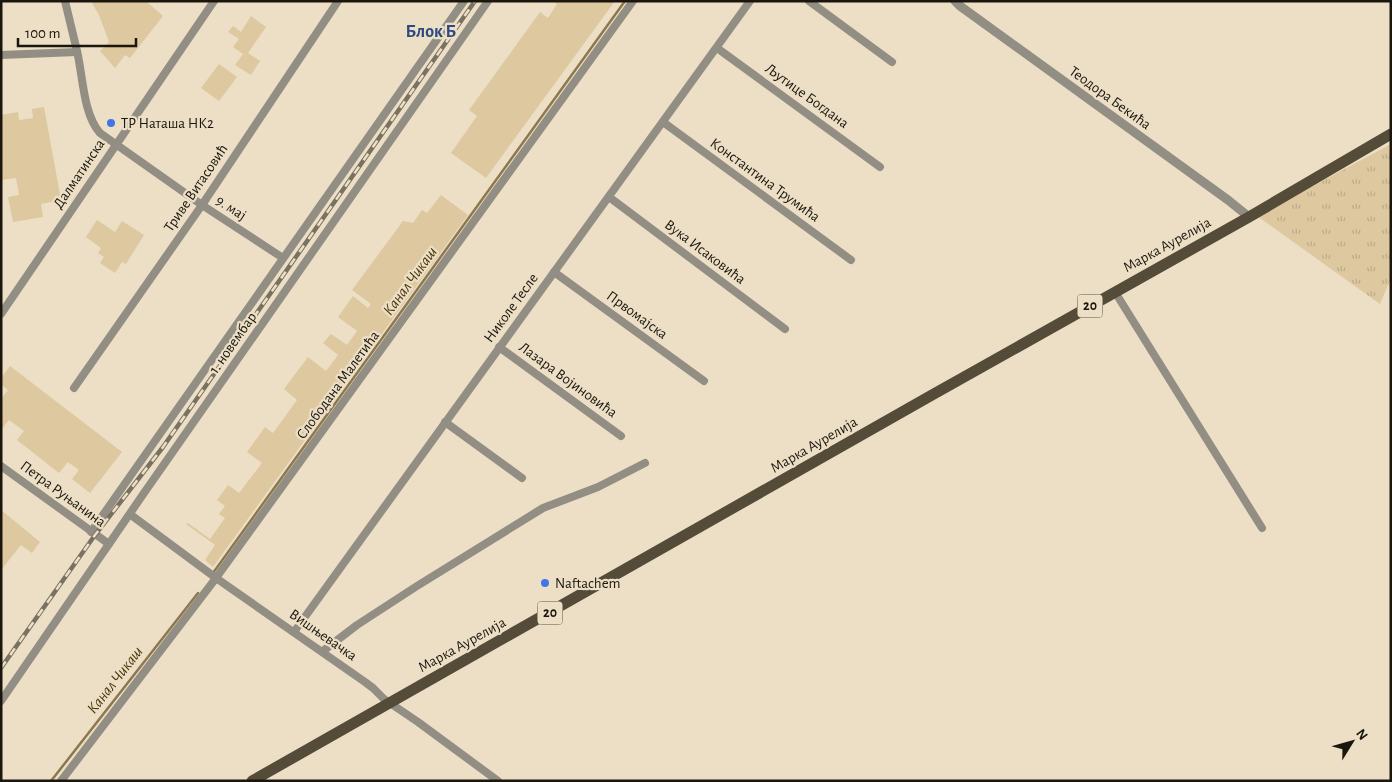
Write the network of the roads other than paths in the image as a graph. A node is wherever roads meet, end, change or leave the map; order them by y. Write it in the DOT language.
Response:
graph roads {
  1 [pos="65,1"];
  2 [pos="214,1"];
  3 [pos="338,1"];
  4 [pos="464,1"];
  5 [pos="488,1"];
  6 [pos="633,1"];
  7 [pos="750,1"];
  8 [pos="809,1"];
  9 [pos="955,1"];
  10 [pos="717,48"];
  11 [pos="77,52"];
  12 [pos="1,55"];
  13 [pos="892,62"];
  14 [pos="663,122"];
  15 [pos="1391,134"];
  16 [pos="116,144"];
  17 [pos="880,167"];
  18 [pos="609,197"];
  19 [pos="202,205"];
  20 [pos="1249,217"];
  21 [pos="283,258"];
  22 [pos="851,260"];
  23 [pos="554,272"];
  24 [pos="1115,292"];
  25 [pos="1,314"];
  26 [pos="785,329"];
  27 [pos="499,347"];
  28 [pos="704,381"];
  29 [pos="74,388"];
  30 [pos="445,422"];
  31 [pos="620,436"];
  32 [pos="645,464"];
  33 [pos="1,466"];
  34 [pos="522,478"];
  35 [pos="131,515"];
  36 [pos="1262,528"];
  37 [pos="91,532"];
  38 [pos="109,544"];
  39 [pos="216,578"];
  40 [pos="294,632"];
  41 [pos="323,652"];
  42 [pos="1,701"];
  43 [pos="390,703"];
  44 [pos="61,781"];
  45 [pos="252,781"];
  46 [pos="498,781"];
  1 -- 11 [label="street, 9. мај"];
  2 -- 16 [label="street, Далматинска"];
  3 -- 19 [label="street, Триве Витасовић"];
  4 -- 21 [label="street, 1. новембар"];
  5 -- 35 [label="street, 1. новембар"];
  6 -- 39 [label="street, Слободана Малетића"];
  7 -- 10 [label="street, Николе Тесле"];
  8 -- 13 [label="street"];
  9 -- 20 [label="street, Теодора Бекића"];
  10 -- 14 [label="street, Николе Тесле"];
  10 -- 17 [label="street, Љутице Богдана"];
  11 -- 12 [label="street"];
  11 -- 16 [label="street, 9. мај"];
  14 -- 18 [label="street, Николе Тесле"];
  14 -- 22 [label="street, Константина Трумића"];
  15 -- 20 [label="main road, Марка Аурелија / 20"];
  16 -- 19 [label="street, 9. мај"];
  16 -- 25 [label="street, Далматинска"];
  18 -- 23 [label="street, Николе Тесле"];
  18 -- 26 [label="street, Вука Исаковића"];
  19 -- 21 [label="street, 9. мај"];
  19 -- 29 [label="street, Триве Витасовић"];
  20 -- 24 [label="main road, Марка Аурелија / 20"];
  21 -- 37 [label="street, 1. новембар"];
  23 -- 27 [label="street, Николе Тесле"];
  23 -- 28 [label="street, Првомајска"];
  24 -- 36 [label="street"];
  24 -- 43 [label="main road, Марка Аурелија / 20"];
  27 -- 30 [label="street, Николе Тесле"];
  27 -- 31 [label="street, Лазара Војиновића"];
  30 -- 34 [label="street"];
  30 -- 40 [label="street, Николе Тесле"];
  32 -- 41 [label="street"];
  33 -- 37 [label="street, Петра Руњанина"];
  35 -- 38 [label="street, 1. новембар"];
  35 -- 39 [label="street, Вишњевачка"];
  37 -- 38 [label="street, Петра Руњанина"];
  38 -- 42 [label="street, 1. новембар"];
  39 -- 40 [label="street, Вишњевачка"];
  39 -- 44 [label="street, Слободана Малетића"];
  40 -- 41 [label="street, Вишњевачка"];
  41 -- 43 [label="street, Вишњевачка"];
  43 -- 45 [label="main road, Марка Аурелија / 20"];
  43 -- 46 [label="street, Вишњевачка"];
}
